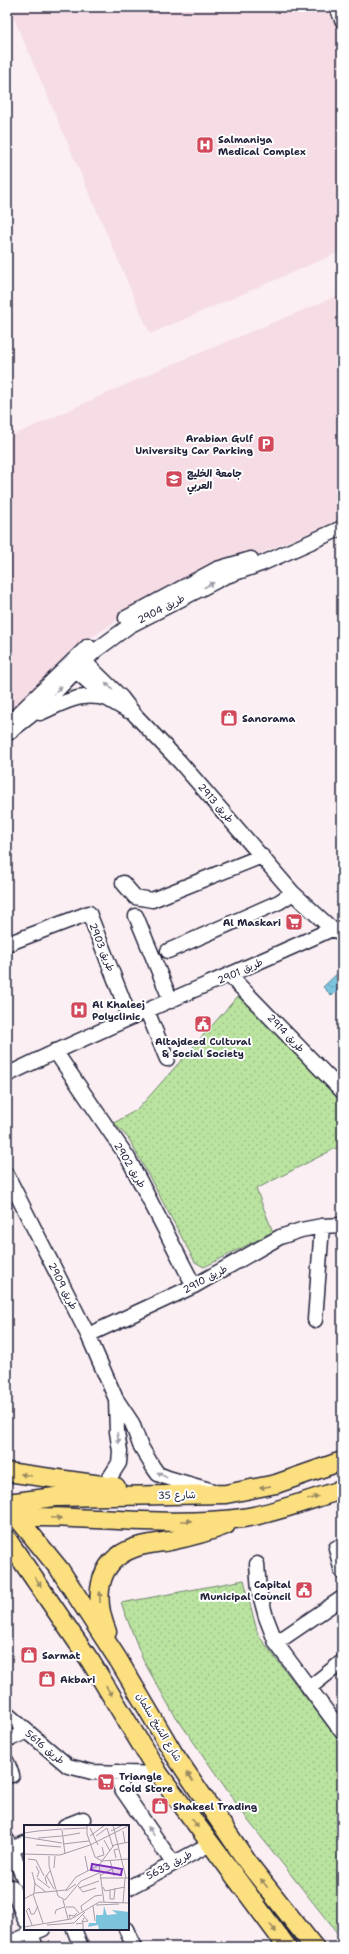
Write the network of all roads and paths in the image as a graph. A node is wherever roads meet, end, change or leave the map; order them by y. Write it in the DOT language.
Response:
graph roads {
  1 [pos="337,7"];
  2 [pos="342,20"];
  3 [pos="342,521"];
  4 [pos="342,528"];
  5 [pos="233,568"];
  6 [pos="76,662"];
  7 [pos="108,700"];
  8 [pos="135,715"];
  9 [pos="31,716"];
  10 [pos="7,725"];
  11 [pos="7,734"];
  12 [pos="262,856"];
  13 [pos="123,883"];
  14 [pos="293,893"];
  15 [pos="136,916"];
  16 [pos="337,931"];
  17 [pos="7,944"];
  18 [pos="168,951"];
  19 [pos="230,976"];
  20 [pos="171,1001"];
  21 [pos="147,1011"];
  22 [pos="130,1018"];
  23 [pos="55,1051"];
  24 [pos="167,1059"];
  25 [pos="7,1075"];
  26 [pos="342,1091"];
  27 [pos="7,1175"];
  28 [pos="342,1225"];
  29 [pos="322,1226"];
  30 [pos="194,1286"];
  31 [pos="314,1320"];
  32 [pos="88,1335"];
  33 [pos="116,1399"];
  34 [pos="342,1461"];
  35 [pos="7,1472"];
  36 [pos="105,1485"];
  37 [pos="342,1490"];
  38 [pos="226,1494"];
  39 [pos="176,1496"];
  40 [pos="9,1511"];
  41 [pos="244,1518"];
  42 [pos="7,1539"];
  43 [pos="7,1547"];
  44 [pos="339,1547"];
  45 [pos="22,1560"];
  46 [pos="257,1564"];
  47 [pos="342,1572"];
  48 [pos="342,1598"];
  49 [pos="276,1643"];
  50 [pos="119,1661"];
  51 [pos="342,1662"];
  52 [pos="309,1688"];
  53 [pos="7,1714"];
  54 [pos="26,1732"];
  55 [pos="342,1732"];
  56 [pos="7,1740"];
  57 [pos="117,1772"];
  58 [pos="159,1774"];
  59 [pos="83,1819"];
  60 [pos="68,1825"];
  61 [pos="24,1843"];
  62 [pos="210,1844"];
  63 [pos="8,1847"];
  64 [pos="173,1863"];
  65 [pos="24,1880"];
  66 [pos="24,1882"];
  67 [pos="129,1887"];
  68 [pos="9,1888"];
  69 [pos="24,1918"];
  70 [pos="74,1930"];
  71 [pos="126,1930"];
  72 [pos="35,1935"];
  73 [pos="7,1944"];
  74 [pos="81,1947"];
  75 [pos="134,1947"];
  76 [pos="287,1947"];
  77 [pos="315,1947"];
  1 -- 2 [label="street"];
  3 -- 5 [label="street, طريق 2904"];
  4 -- 5 [label="street, طريق 2904"];
  5 -- 6 [label="street, طريق 2904"];
  6 -- 7 [label="street, طريق 2913"];
  8 -- 6 [label="street, طريق 2913, one-way"];
  9 -- 6 [label="street, طريق 2904, one-way"];
  6 -- 10 [label="street, طريق 2904"];
  7 -- 8 [label="street, طريق 2913"];
  7 -- 9 [label="street"];
  8 -- 12 [label="street, طريق 2913"];
  9 -- 11 [label="street, طريق 2904"];
  12 -- 13 [label="street"];
  12 -- 14 [label="street, طريق 2913"];
  14 -- 16 [label="street, طريق 2913"];
  14 -- 18 [label="street"];
  15 -- 20 [label="street"];
  16 -- 19 [label="street, طريق 2901"];
  17 -- 22 [label="street, طريق 2903"];
  19 -- 20 [label="street, طريق 2901"];
  19 -- 26 [label="street, طريق 2914"];
  20 -- 21 [label="street, طريق 2901"];
  21 -- 22 [label="street, طريق 2901"];
  21 -- 24 [label="street"];
  22 -- 23 [label="street, طريق 2901"];
  23 -- 25 [label="street, طريق 2901"];
  23 -- 30 [label="street, طريق 2902"];
  27 -- 32 [label="street, طريق 2909"];
  28 -- 29 [label="street, طريق 2910"];
  29 -- 30 [label="street, طريق 2910"];
  29 -- 31 [label="street"];
  30 -- 32 [label="street, طريق 2910"];
  32 -- 33 [label="street, طريق 2909"];
  33 -- 36 [label="street, طريق 2909, one-way"];
  38 -- 33 [label="street, طريق 2909, one-way"];
  34 -- 38 [label="main road, شارع 35, one-way"];
  36 -- 35 [label="main road, one-way"];
  36 -- 39 [label="main road"];
  41 -- 37 [label="main road, one-way"];
  38 -- 39 [label="main road, شارع 35"];
  39 -- 40 [label="main road, شارع 35"];
  40 -- 41 [label="main road, one-way"];
  40 -- 50 [label="main road, شارع الشيخ سلمان"];
  50 -- 41 [label="main road, one-way"];
  42 -- 45 [label="main road"];
  43 -- 45 [label="main road"];
  44 -- 47 [label="street"];
  45 -- 58 [label="main road, one-way"];
  46 -- 49 [label="street"];
  48 -- 49 [label="street"];
  49 -- 52 [label="street"];
  77 -- 50 [label="main road, شارع الشيخ سلمان, one-way"];
  51 -- 52 [label="street"];
  52 -- 55 [label="street"];
  53 -- 54 [label="street, طريق 5616"];
  54 -- 56 [label="street"];
  54 -- 57 [label="street, طريق 5616"];
  57 -- 58 [label="street, طريق 5616"];
  64 -- 57 [label="street, one-way"];
  58 -- 62 [label="main road, one-way"];
  59 -- 60 [label="street"];
  61 -- 63 [label="street"];
  62 -- 64 [label="street, طريق 5633"];
  62 -- 76 [label="main road, one-way"];
  63 -- 65 [label="street"];
  64 -- 67 [label="street, طريق 5633"];
  66 -- 68 [label="street"];
  68 -- 69 [label="street"];
  70 -- 74 [label="street"];
  71 -- 75 [label="street"];
  72 -- 73 [label="street"];
}
